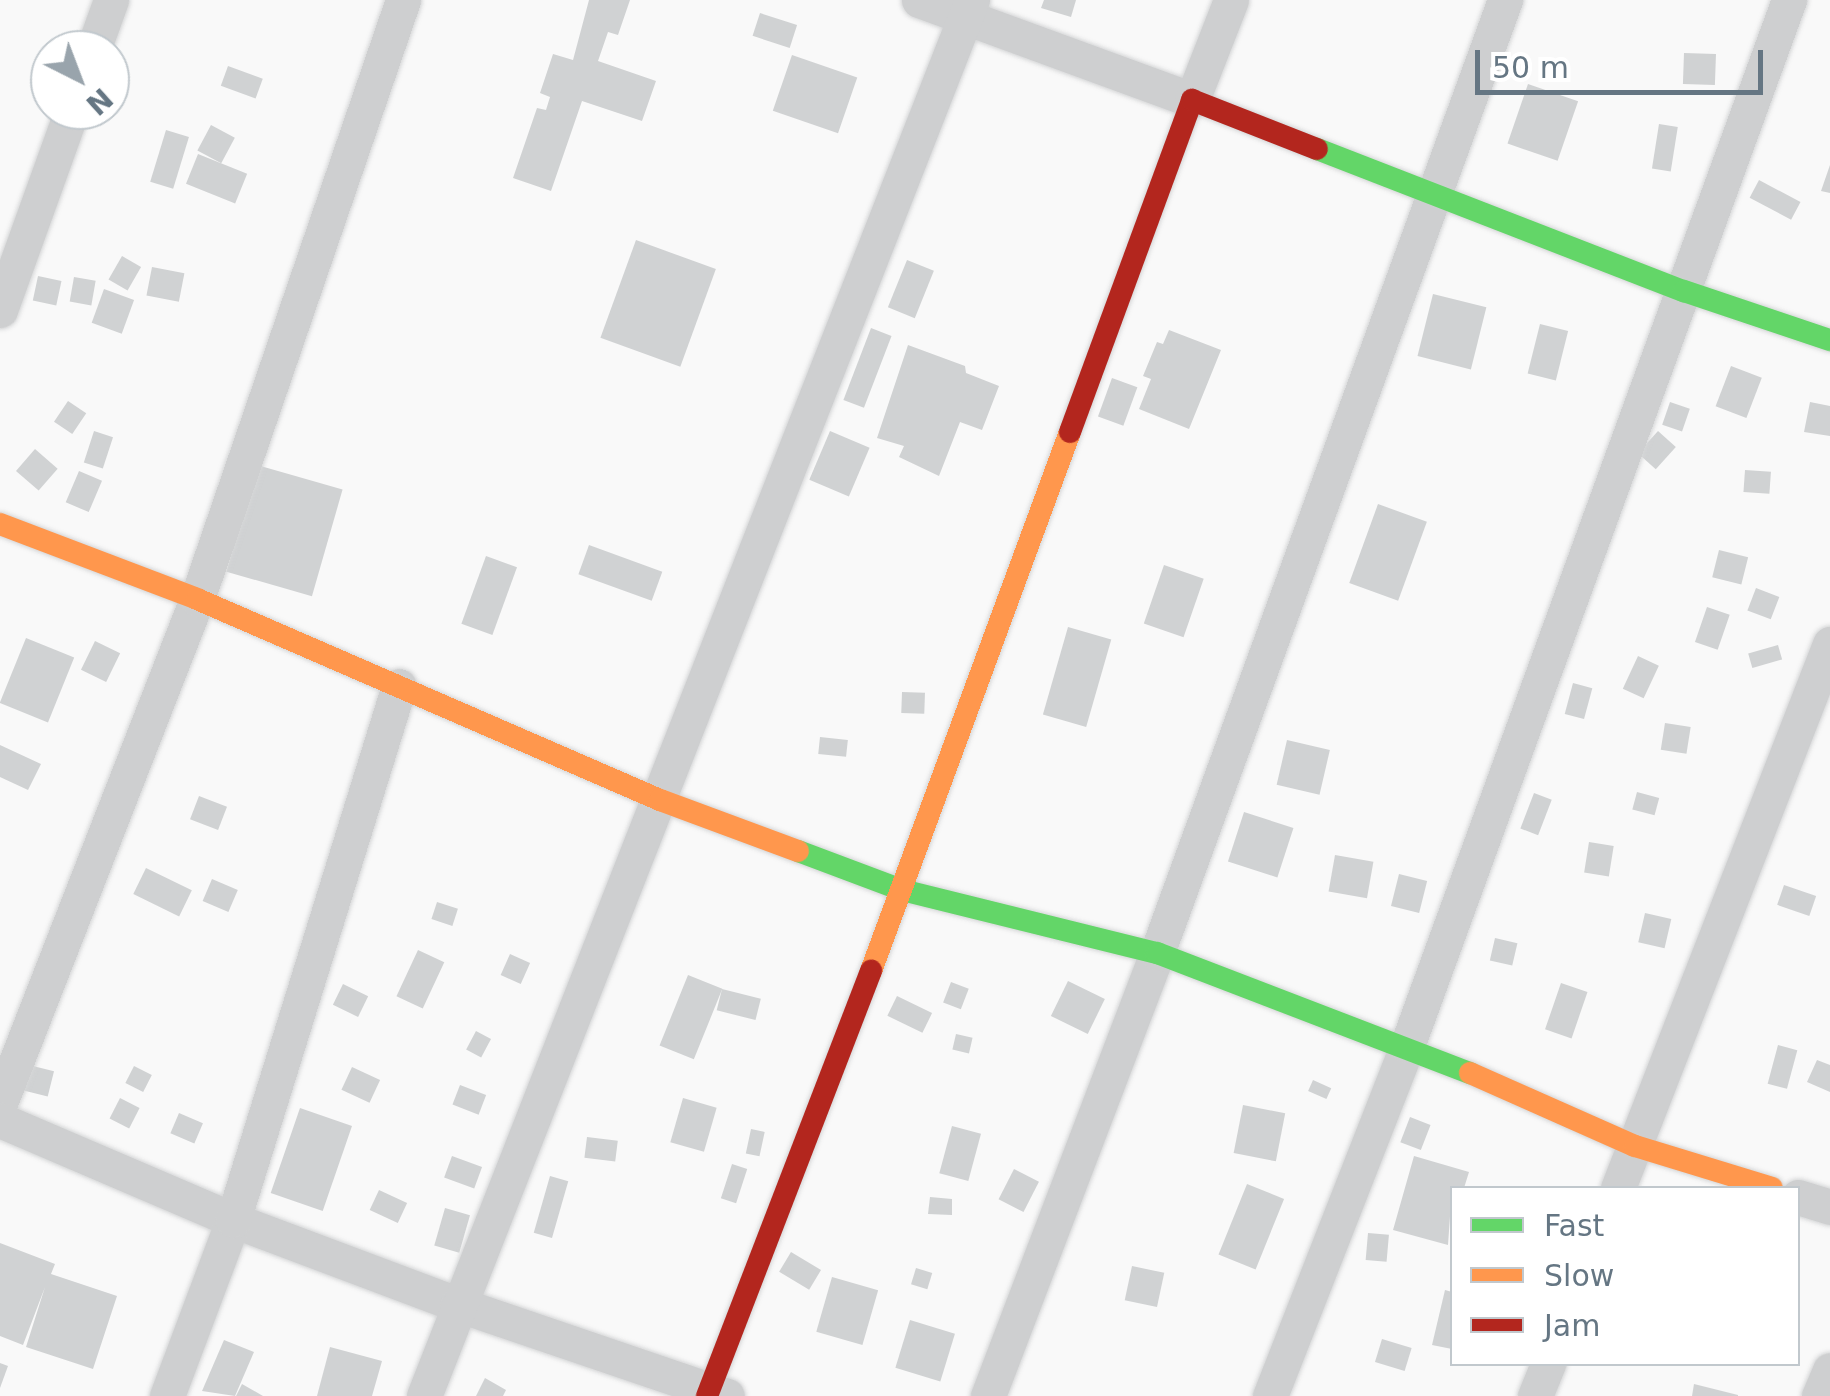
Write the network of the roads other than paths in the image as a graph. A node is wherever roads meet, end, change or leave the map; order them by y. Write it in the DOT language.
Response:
graph roads {
  1 [pos="112,0"];
  2 [pos="403,0"];
  3 [pos="919,0"];
  4 [pos="1230,0"];
  5 [pos="1504,0"];
  6 [pos="1789,0"];
  7 [pos="969,9"];
  8 [pos="101,30"];
  9 [pos="1192,100"];
  10 [pos="65,130"];
  11 [pos="1433,190"];
  12 [pos="1684,291"];
  13 [pos="0,310"];
  14 [pos="1830,340"];
  15 [pos="0,524"];
  16 [pos="196,599"];
  17 [pos="1830,644"];
  18 [pos="398,686"];
  19 [pos="660,800"];
  20 [pos="902,890"];
  21 [pos="1157,953"];
  22 [pos="1407,1046"];
  23 [pos="0,1103"];
  24 [pos="0,1120"];
  25 [pos="1635,1146"];
  26 [pos="1619,1186"];
  27 [pos="1765,1186"];
  28 [pos="1800,1197"];
  29 [pos="1830,1207"];
  30 [pos="232,1220"];
  31 [pos="457,1304"];
  32 [pos="1547,1366"];
  33 [pos="1830,1370"];
  34 [pos="714,1394"];
  35 [pos="166,1396"];
  36 [pos="424,1396"];
  37 [pos="988,1396"];
  38 [pos="1270,1396"];
  39 [pos="1535,1396"];
  40 [pos="1819,1396"];
  1 -- 8 [label="street"];
  2 -- 16 [label="street"];
  3 -- 7 [label="street"];
  4 -- 9 [label="street"];
  5 -- 11 [label="street"];
  6 -- 12 [label="street"];
  7 -- 9 [label="street"];
  7 -- 19 [label="street"];
  9 -- 11 [label="street"];
  9 -- 20 [label="street"];
  10 -- 13 [label="street"];
  11 -- 12 [label="street"];
  11 -- 21 [label="street"];
  12 -- 14 [label="street"];
  12 -- 22 [label="street"];
  15 -- 16 [label="street"];
  16 -- 18 [label="street"];
  16 -- 23 [label="street"];
  17 -- 25 [label="street"];
  18 -- 19 [label="street"];
  18 -- 30 [label="street"];
  19 -- 20 [label="street"];
  19 -- 31 [label="street"];
  20 -- 21 [label="street"];
  20 -- 34 [label="street"];
  21 -- 22 [label="street"];
  21 -- 37 [label="street"];
  22 -- 25 [label="street"];
  22 -- 38 [label="street"];
  24 -- 30 [label="street"];
  25 -- 26 [label="street"];
  25 -- 27 [label="street"];
  28 -- 29 [label="street"];
  30 -- 31 [label="street"];
  30 -- 35 [label="street"];
  31 -- 34 [label="street"];
  31 -- 36 [label="street"];
  32 -- 39 [label="street"];
  33 -- 40 [label="street"];
}
